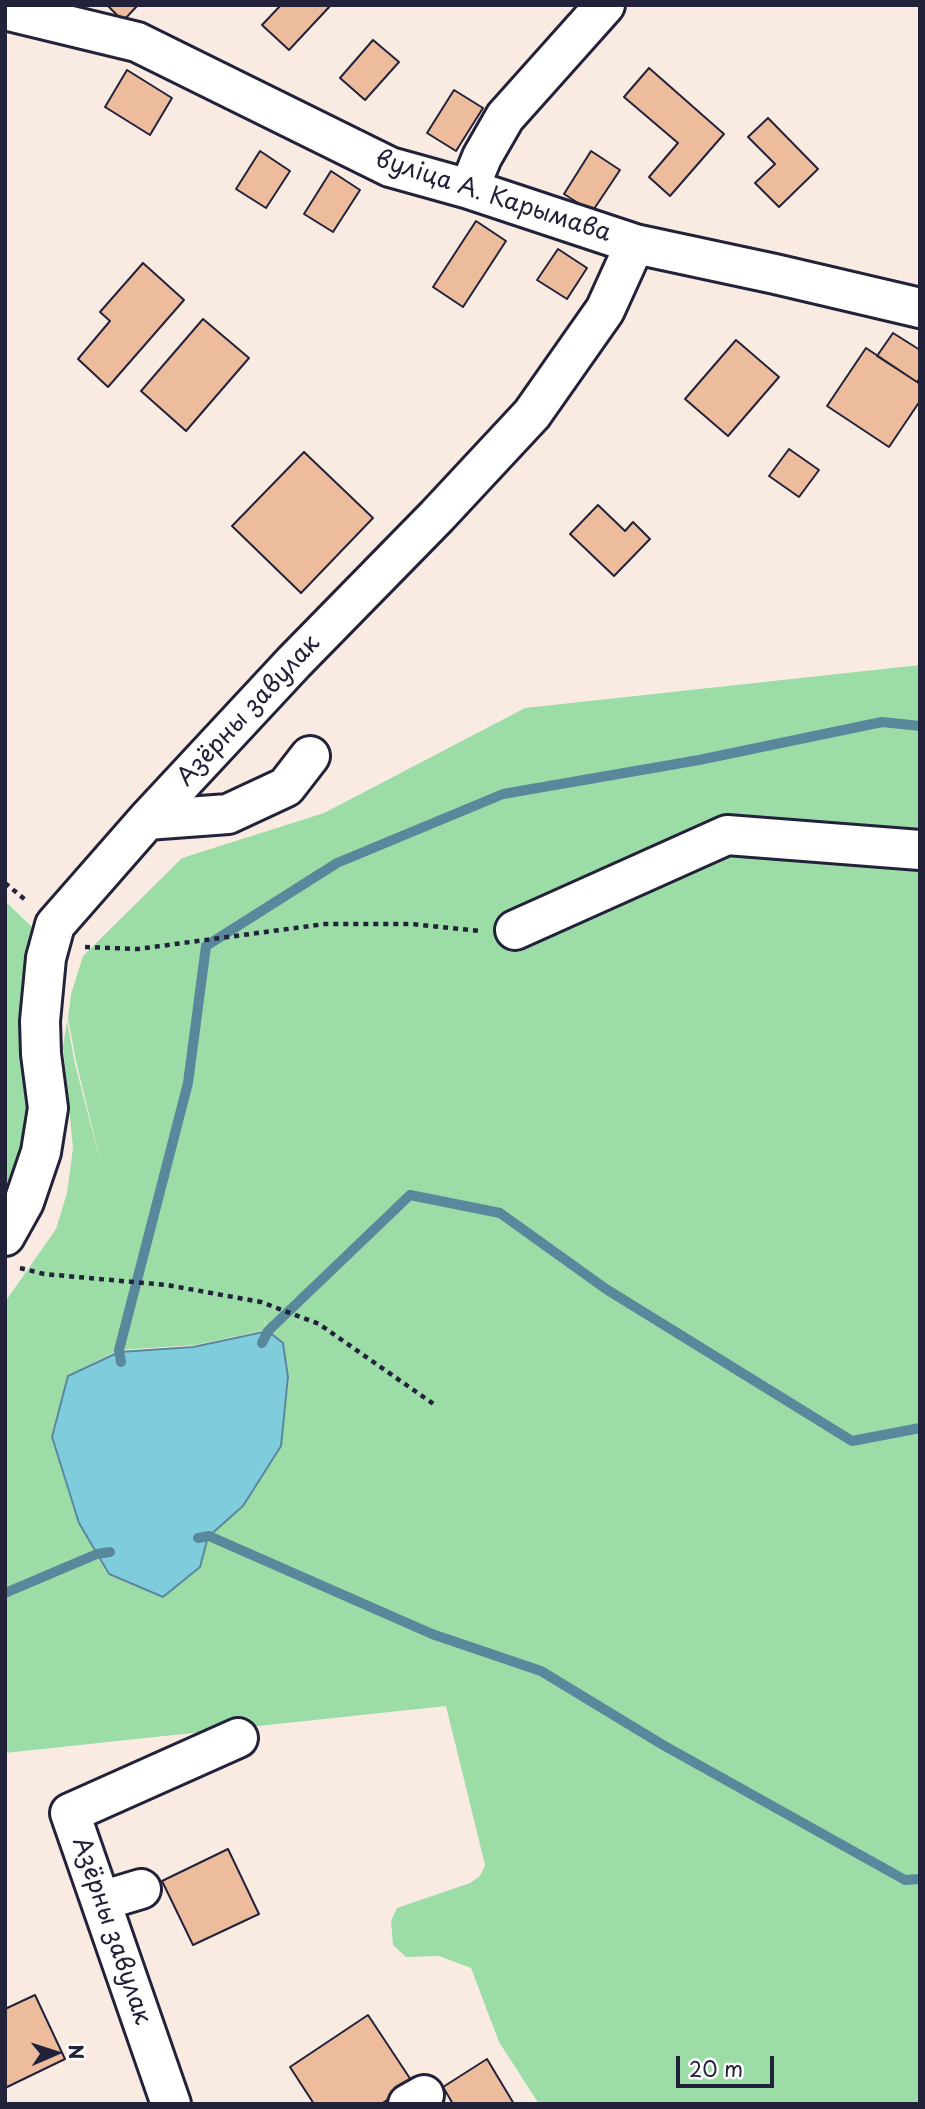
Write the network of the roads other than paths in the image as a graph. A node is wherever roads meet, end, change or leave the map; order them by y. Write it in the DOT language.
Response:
graph roads {
  1 [pos="605,5"];
  2 [pos="5,10"];
  3 [pos="469,189"];
  4 [pos="635,244"];
  5 [pos="920,308"];
  6 [pos="310,756"];
  7 [pos="147,820"];
  8 [pos="920,850"];
  9 [pos="515,930"];
  10 [pos="12,1252"];
  11 [pos="238,1738"];
  12 [pos="141,1889"];
  13 [pos="101,1902"];
  14 [pos="171,2104"];
  1 -- 3 [label="street"];
  2 -- 3 [label="street, вуліца А. Карымава"];
  3 -- 4 [label="street, вуліца А. Карымава"];
  4 -- 5 [label="street, вуліца А. Карымава"];
  4 -- 7 [label="street, Азёрны завулак"];
  6 -- 7 [label="street"];
  7 -- 10 [label="street, Азёрны завулак"];
  8 -- 9 [label="street"];
  11 -- 13 [label="street, Азёрны завулак"];
  12 -- 13 [label="street"];
  13 -- 14 [label="street, Азёрны завулак"];
}
